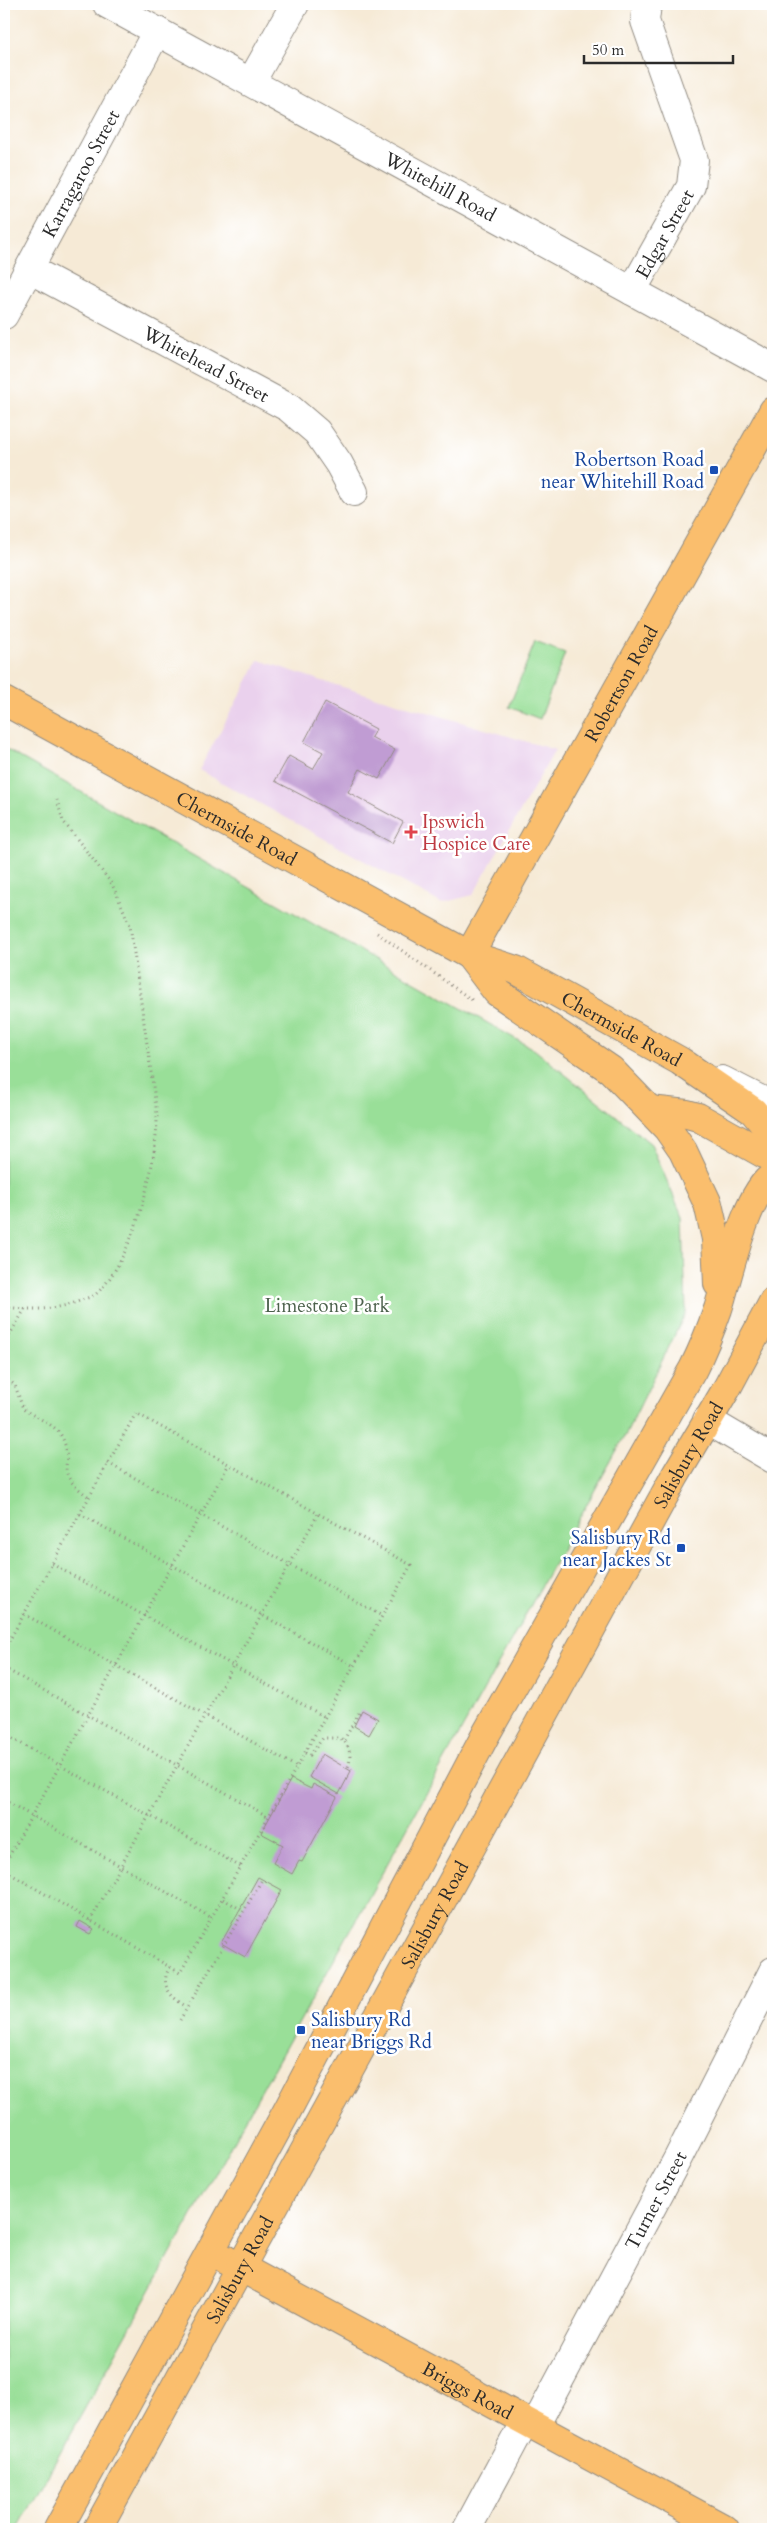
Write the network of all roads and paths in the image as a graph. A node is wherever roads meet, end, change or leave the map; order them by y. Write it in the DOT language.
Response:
graph roads {
  1 [pos="107,4"];
  2 [pos="295,4"];
  3 [pos="647,4"];
  4 [pos="157,31"];
  5 [pos="251,82"];
  6 [pos="29,269"];
  7 [pos="632,291"];
  8 [pos="4,315"];
  9 [pos="773,368"];
  10 [pos="773,411"];
  11 [pos="354,492"];
  12 [pos="4,702"];
  13 [pos="57,800"];
  14 [pos="370,929"];
  15 [pos="469,955"];
  16 [pos="476,1003"];
  17 [pos="680,1061"];
  18 [pos="773,1106"];
  19 [pos="647,1107"];
  20 [pos="773,1135"];
  21 [pos="773,1159"];
  22 [pos="773,1176"];
  23 [pos="773,1302"];
  24 [pos="4,1307"];
  25 [pos="25,1309"];
  26 [pos="711,1327"];
  27 [pos="4,1344"];
  28 [pos="4,1376"];
  29 [pos="675,1401"];
  30 [pos="707,1420"];
  31 [pos="773,1459"];
  32 [pos="108,1463"];
  33 [pos="229,1464"];
  34 [pos="89,1497"];
  35 [pos="80,1514"];
  36 [pos="318,1514"];
  37 [pos="200,1515"];
  38 [pos="52,1564"];
  39 [pos="172,1565"];
  40 [pos="289,1565"];
  41 [pos="24,1614"];
  42 [pos="144,1615"];
  43 [pos="261,1615"];
  44 [pos="382,1616"];
  45 [pos="4,1650"];
  46 [pos="116,1665"];
  47 [pos="233,1665"];
  48 [pos="354,1666"];
  49 [pos="4,1668"];
  50 [pos="359,1712"];
  51 [pos="88,1715"];
  52 [pos="205,1715"];
  53 [pos="325,1717"];
  54 [pos="4,1734"];
  55 [pos="344,1740"];
  56 [pos="305,1752"];
  57 [pos="60,1765"];
  58 [pos="177,1766"];
  59 [pos="297,1767"];
  60 [pos="353,1771"];
  61 [pos="4,1800"];
  62 [pos="31,1816"];
  63 [pos="149,1816"];
  64 [pos="269,1818"];
  65 [pos="4,1865"];
  66 [pos="120,1866"];
  67 [pos="241,1867"];
  68 [pos="4,1870"];
  69 [pos="263,1878"];
  70 [pos="223,1899"];
  71 [pos="244,1911"];
  72 [pos="212,1918"];
  73 [pos="90,1921"];
  74 [pos="170,1967"];
  75 [pos="773,1971"];
  76 [pos="187,2007"];
  77 [pos="180,2020"];
  78 [pos="210,2251"];
  79 [pos="242,2267"];
  80 [pos="530,2424"];
  81 [pos="58,2529"];
  82 [pos="98,2529"];
  83 [pos="467,2529"];
  84 [pos="725,2529"];
  1 -- 4 [label="street, Whitehill Road"];
  2 -- 5 [label="street"];
  3 -- 7 [label="street, Edgar Street"];
  4 -- 5 [label="street, Whitehill Road"];
  4 -- 6 [label="street, Karragaroo Street"];
  5 -- 7 [label="street, Whitehill Road"];
  6 -- 8 [label="street, Karragaroo Street"];
  6 -- 11 [label="street, Whitehead Street"];
  7 -- 9 [label="street, Whitehill Road"];
  10 -- 15 [label="main road, Robertson Road"];
  12 -- 15 [label="main road, Chermside Road"];
  13 -- 25 [label="path"];
  14 -- 16 [label="path"];
  15 -- 17 [label="main road, Chermside Road"];
  15 -- 19 [label="main road, Chermside Road"];
  17 -- 18 [label="street, Chermside Road"];
  17 -- 20 [label="main road"];
  19 -- 21 [label="main road"];
  19 -- 26 [label="main road, Salisbury Road"];
  22 -- 26 [label="main road, Salisbury Road"];
  23 -- 30 [label="main road, Salisbury Road"];
  24 -- 25 [label="path"];
  25 -- 27 [label="path"];
  26 -- 29 [label="main road, Salisbury Road"];
  28 -- 34 [label="path"];
  29 -- 30 [label="main road"];
  29 -- 78 [label="main road, Salisbury Road"];
  30 -- 31 [label="street"];
  30 -- 79 [label="main road, Salisbury Road"];
  32 -- 33 [label="path"];
  32 -- 34 [label="path"];
  32 -- 37 [label="path"];
  33 -- 36 [label="path"];
  33 -- 37 [label="path"];
  34 -- 35 [label="path"];
  35 -- 38 [label="path"];
  35 -- 39 [label="path"];
  36 -- 40 [label="path"];
  36 -- 44 [label="path"];
  37 -- 39 [label="path"];
  37 -- 40 [label="path"];
  38 -- 41 [label="path"];
  38 -- 42 [label="path"];
  39 -- 42 [label="path"];
  39 -- 43 [label="path"];
  40 -- 43 [label="path"];
  40 -- 44 [label="path"];
  41 -- 45 [label="path"];
  41 -- 46 [label="path"];
  42 -- 46 [label="path"];
  42 -- 47 [label="path"];
  43 -- 47 [label="path"];
  43 -- 48 [label="path"];
  44 -- 48 [label="path"];
  46 -- 51 [label="path"];
  46 -- 52 [label="path"];
  47 -- 52 [label="path"];
  47 -- 53 [label="path"];
  48 -- 53 [label="path"];
  49 -- 51 [label="path"];
  50 -- 55 [label="path"];
  51 -- 57 [label="path"];
  51 -- 58 [label="path"];
  52 -- 58 [label="path"];
  52 -- 59 [label="path"];
  53 -- 56 [label="path"];
  54 -- 57 [label="path"];
  55 -- 56 [label="path"];
  55 -- 60 [label="path"];
  56 -- 59 [label="path"];
  57 -- 62 [label="path"];
  57 -- 63 [label="path"];
  58 -- 63 [label="path"];
  58 -- 64 [label="path"];
  59 -- 64 [label="path"];
  61 -- 62 [label="path"];
  62 -- 65 [label="path"];
  62 -- 66 [label="path"];
  63 -- 66 [label="path"];
  63 -- 67 [label="path"];
  64 -- 67 [label="path"];
  66 -- 72 [label="path"];
  66 -- 73 [label="path"];
  67 -- 70 [label="path"];
  68 -- 73 [label="path"];
  69 -- 71 [label="path"];
  70 -- 71 [label="path"];
  70 -- 72 [label="path"];
  71 -- 76 [label="path"];
  72 -- 74 [label="path"];
  73 -- 74 [label="path"];
  74 -- 76 [label="path"];
  75 -- 80 [label="street, Turner Street"];
  76 -- 77 [label="path"];
  78 -- 79 [label="main road, Briggs Road"];
  78 -- 81 [label="main road, Salisbury Road"];
  79 -- 80 [label="main road, Briggs Road"];
  79 -- 82 [label="main road, Salisbury Road"];
  80 -- 83 [label="street, Turner Street"];
  80 -- 84 [label="main road, Briggs Road"];
}
